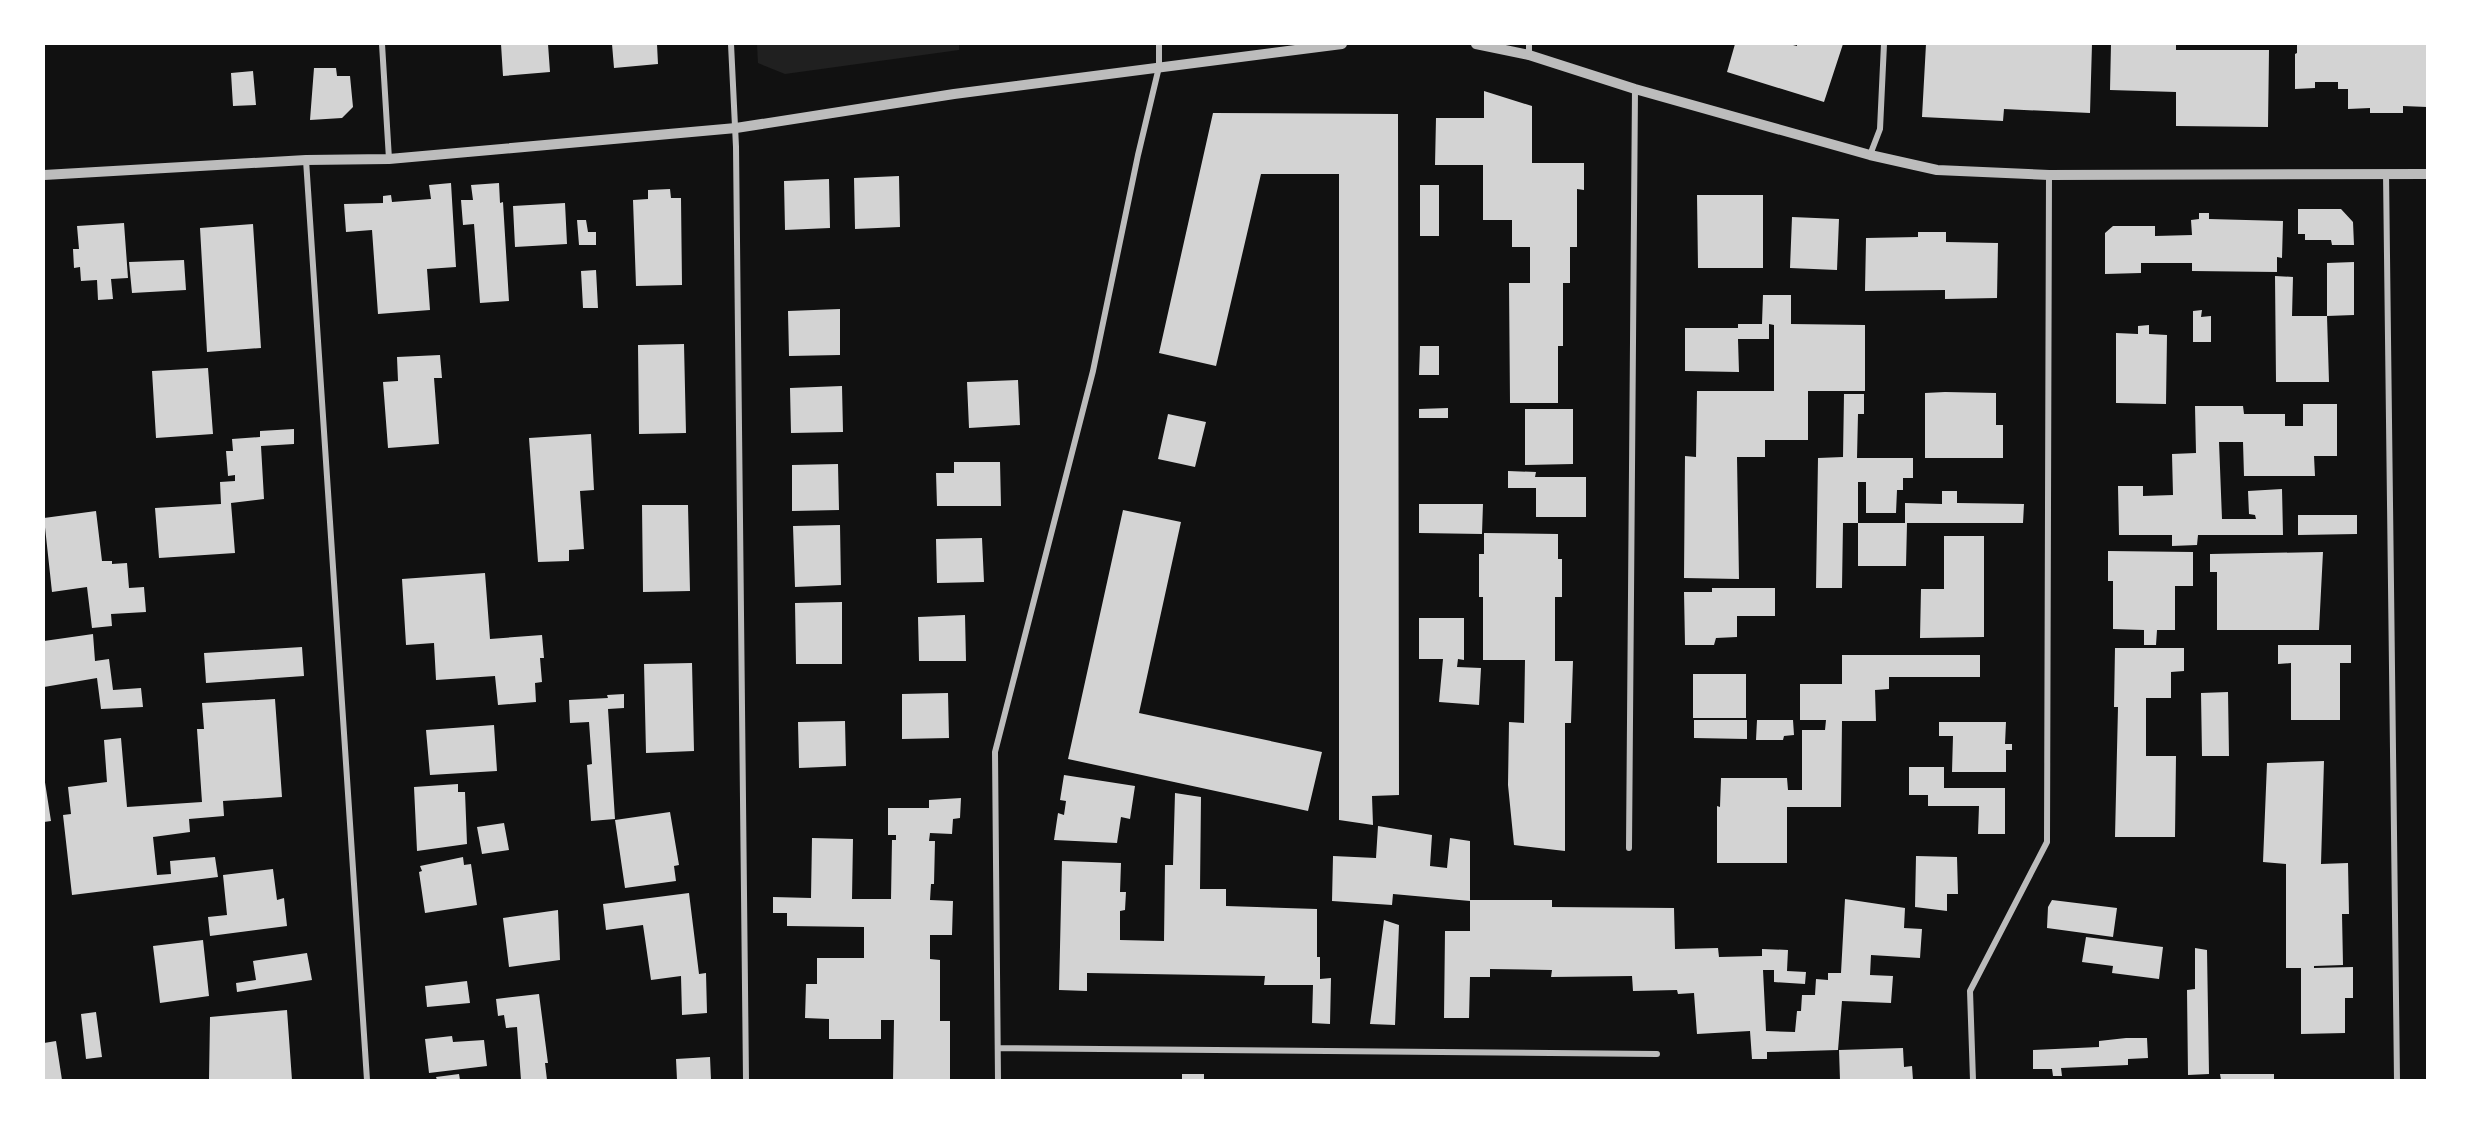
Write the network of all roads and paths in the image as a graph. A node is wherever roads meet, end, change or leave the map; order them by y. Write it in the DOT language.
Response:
graph roads {
  1 [pos="381,44"];
  2 [pos="731,44"];
  3 [pos="1159,44"];
  4 [pos="1342,44"];
  5 [pos="1476,44"];
  6 [pos="1884,44"];
  7 [pos="1529,49"];
  8 [pos="1159,67"];
  9 [pos="1635,90"];
  10 [pos="736,128"];
  11 [pos="1870,155"];
  12 [pos="389,159"];
  13 [pos="306,160"];
  14 [pos="2386,173"];
  15 [pos="2427,174"];
  16 [pos="44,175"];
  17 [pos="2049,175"];
  18 [pos="1629,848"];
  19 [pos="999,1048"];
  20 [pos="1656,1054"];
  21 [pos="367,1080"];
  22 [pos="746,1080"];
  23 [pos="998,1080"];
  24 [pos="1972,1080"];
  25 [pos="2397,1080"];
  1 -- 12 [label="street"];
  2 -- 10 [label="street"];
  3 -- 8 [label="street"];
  4 -- 8 [label="street"];
  5 -- 7 [label="street"];
  6 -- 11 [label="street"];
  7 -- 9 [label="street"];
  8 -- 10 [label="street"];
  8 -- 19 [label="street"];
  9 -- 11 [label="street"];
  9 -- 18 [label="street"];
  10 -- 12 [label="street"];
  10 -- 22 [label="street"];
  11 -- 17 [label="street"];
  12 -- 13 [label="street"];
  13 -- 16 [label="street"];
  13 -- 21 [label="street"];
  14 -- 15 [label="street"];
  14 -- 17 [label="street"];
  14 -- 25 [label="street"];
  17 -- 24 [label="street"];
  19 -- 20 [label="street"];
  19 -- 23 [label="street"];
}
